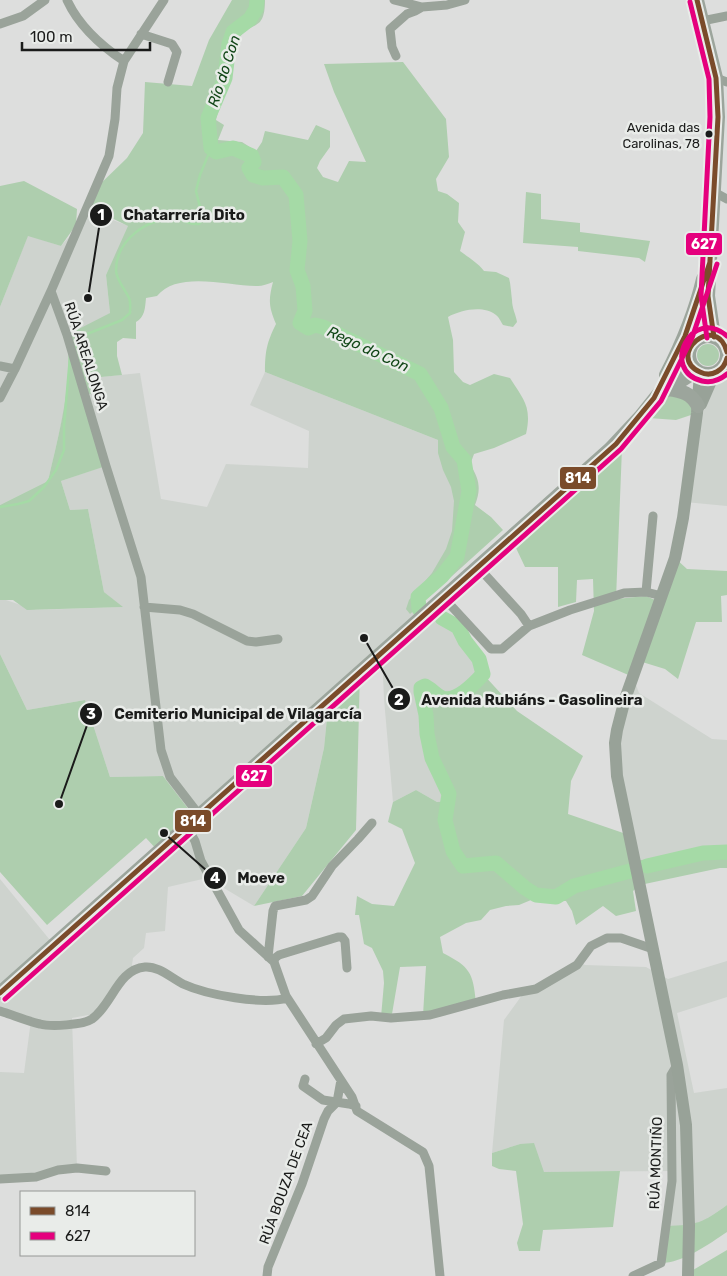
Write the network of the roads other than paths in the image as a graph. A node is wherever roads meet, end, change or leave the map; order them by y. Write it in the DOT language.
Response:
graph roads {
  1 [pos="45,0"];
  2 [pos="67,0"];
  3 [pos="164,0"];
  4 [pos="394,0"];
  5 [pos="465,0"];
  6 [pos="697,0"];
  7 [pos="422,7"];
  8 [pos="727,16"];
  9 [pos="702,21"];
  10 [pos="0,24"];
  11 [pos="141,34"];
  12 [pos="396,56"];
  13 [pos="124,61"];
  14 [pos="722,80"];
  15 [pos="168,82"];
  16 [pos="722,133"];
  17 [pos="714,192"];
  18 [pos="727,199"];
  19 [pos="710,262"];
  20 [pos="51,291"];
  21 [pos="708,296"];
  22 [pos="695,340"];
  23 [pos="721,341"];
  24 [pos="688,357"];
  25 [pos="727,359"];
  26 [pos="0,366"];
  27 [pos="16,369"];
  28 [pos="704,373"];
  29 [pos="668,390"];
  30 [pos="0,398"];
  31 [pos="654,398"];
  32 [pos="698,409"];
  33 [pos="653,516"];
  34 [pos="478,567"];
  35 [pos="646,592"];
  36 [pos="662,596"];
  37 [pos="443,597"];
  38 [pos="144,607"];
  39 [pos="529,626"];
  40 [pos="278,639"];
  41 [pos="200,816"];
  42 [pos="372,823"];
  43 [pos="187,827"];
  44 [pos="653,949"];
  45 [pos="271,960"];
  46 [pos="347,968"];
  47 [pos="0,992"];
  48 [pos="288,998"];
  49 [pos="0,1011"];
  50 [pos="316,1044"];
  51 [pos="677,1065"];
  52 [pos="306,1080"];
  53 [pos="341,1080"];
  54 [pos="337,1102"];
  55 [pos="356,1106"];
  56 [pos="106,1171"];
  57 [pos="0,1179"];
  58 [pos="267,1276"];
  59 [pos="440,1276"];
  60 [pos="633,1276"];
  61 [pos="688,1276"];
  1 -- 10 [label="street"];
  2 -- 13 [label="street"];
  3 -- 11 [label="street, RÚA AREALONGA"];
  4 -- 7 [label="street"];
  5 -- 7 [label="street"];
  6 -- 9 [label="main road"];
  7 -- 12 [label="street"];
  8 -- 9 [label="street"];
  9 -- 14 [label="main road"];
  11 -- 13 [label="street, RÚA AREALONGA"];
  11 -- 15 [label="street"];
  13 -- 20 [label="street, RÚA AREALONGA"];
  14 -- 16 [label="main road"];
  16 -- 17 [label="main road"];
  17 -- 18 [label="street"];
  17 -- 19 [label="main road"];
  19 -- 21 [label="main road"];
  19 -- 31 [label="main road"];
  20 -- 27 [label="street"];
  20 -- 38 [label="street, RÚA AREALONGA"];
  21 -- 22 [label="main road"];
  21 -- 23 [label="main road"];
  22 -- 23 [label="main road"];
  22 -- 24 [label="main road"];
  23 -- 25 [label="main road"];
  24 -- 28 [label="main road"];
  24 -- 31 [label="main road"];
  25 -- 28 [label="main road"];
  26 -- 27 [label="street"];
  27 -- 30 [label="street"];
  28 -- 29 [label="main road"];
  28 -- 32 [label="main road"];
  29 -- 31 [label="main road"];
  29 -- 32 [label="main road"];
  31 -- 34 [label="main road"];
  32 -- 36 [label="main road"];
  33 -- 35 [label="street"];
  34 -- 37 [label="main road"];
  34 -- 39 [label="street"];
  35 -- 36 [label="street"];
  35 -- 39 [label="street"];
  36 -- 44 [label="main road"];
  37 -- 39 [label="street"];
  37 -- 41 [label="main road"];
  38 -- 40 [label="street"];
  38 -- 41 [label="street, RÚA AREALONGA"];
  41 -- 43 [label="main road"];
  42 -- 45 [label="street"];
  43 -- 45 [label="street"];
  43 -- 47 [label="main road"];
  44 -- 50 [label="street"];
  44 -- 51 [label="main road"];
  45 -- 46 [label="street"];
  45 -- 48 [label="street"];
  48 -- 49 [label="street"];
  48 -- 50 [label="street"];
  50 -- 53 [label="street"];
  51 -- 60 [label="street, RÚA MONTIÑO"];
  51 -- 61 [label="main road"];
  52 -- 54 [label="street"];
  53 -- 54 [label="street, RÚA BOUZA DE CEA"];
  53 -- 55 [label="street"];
  54 -- 55 [label="street"];
  54 -- 58 [label="street, RÚA BOUZA DE CEA"];
  55 -- 59 [label="street"];
  56 -- 57 [label="street"];
}
